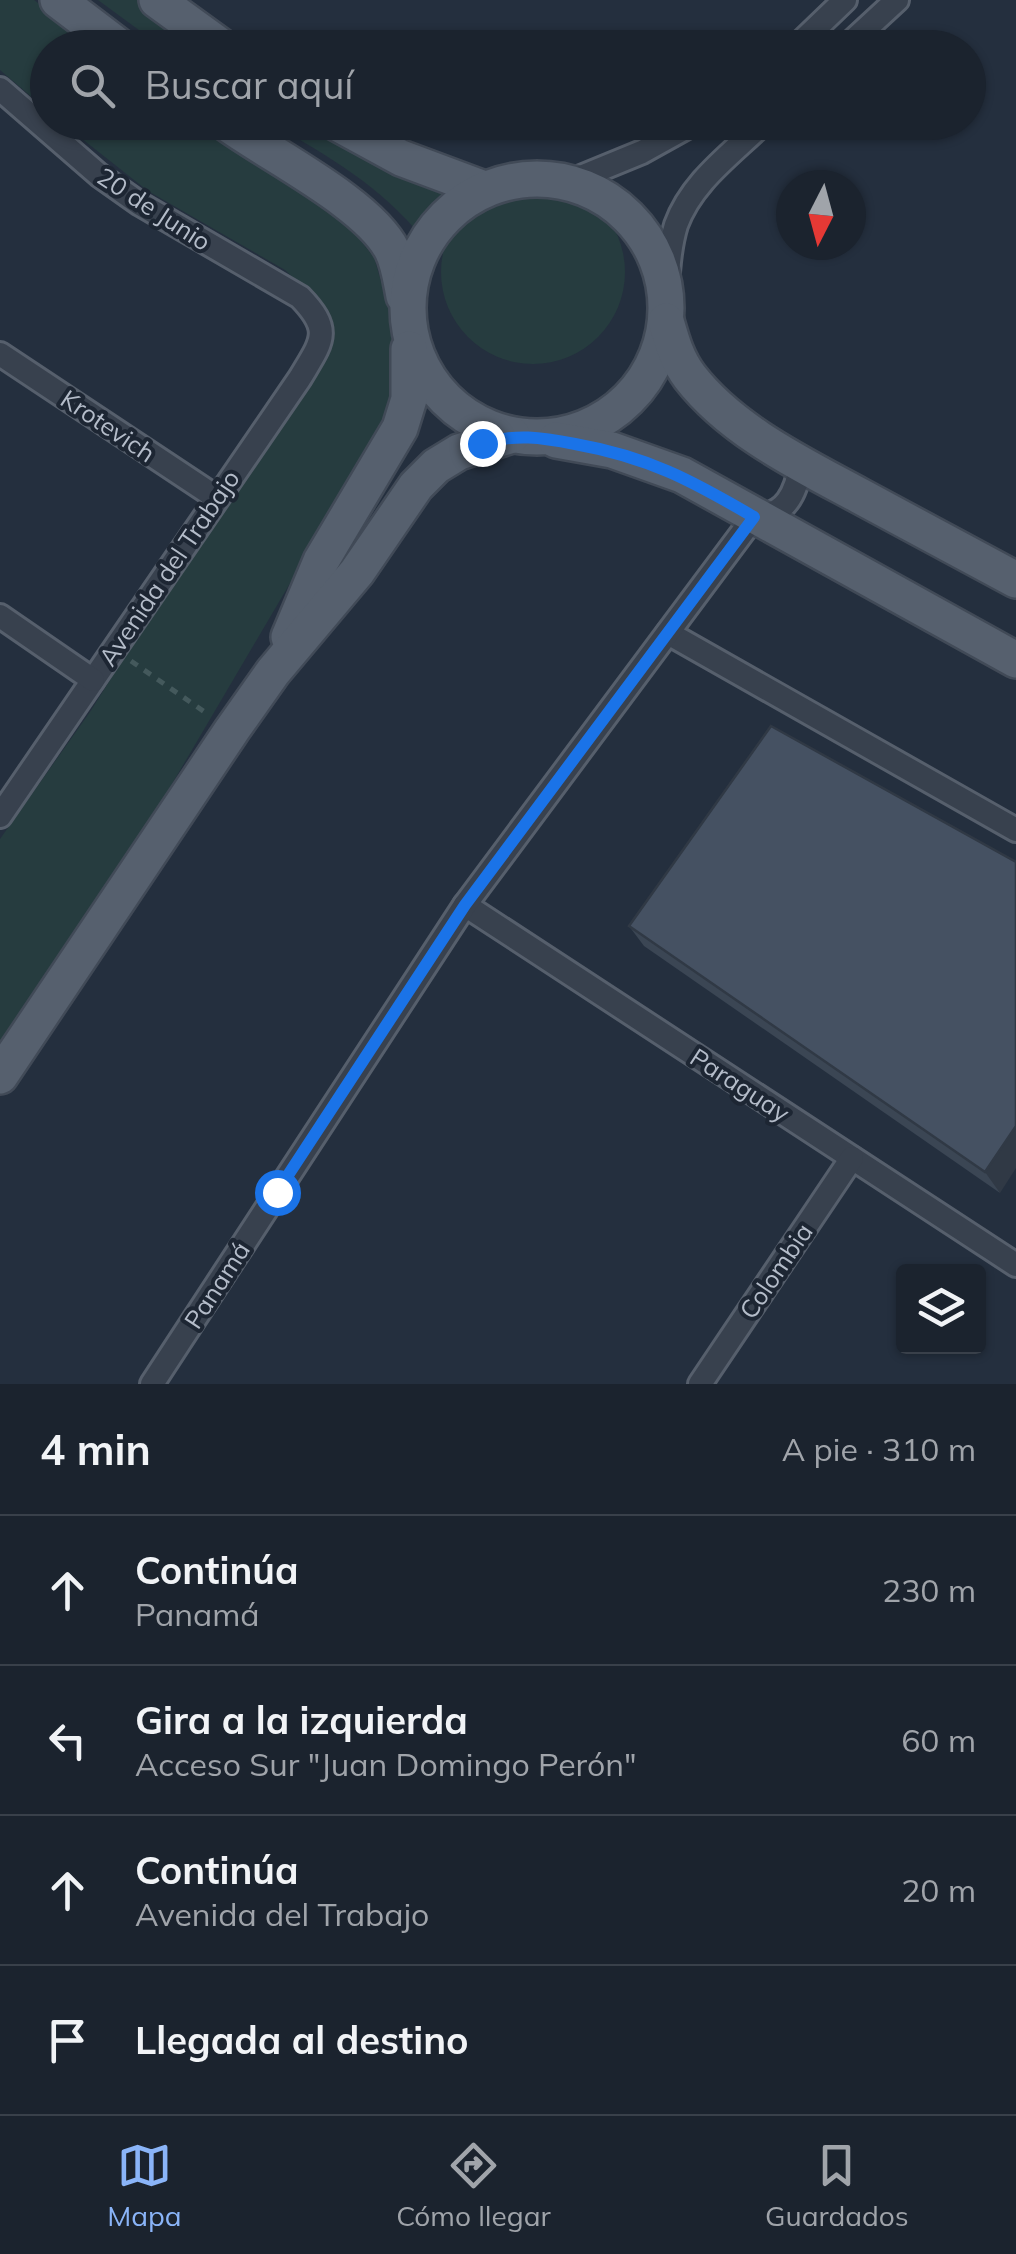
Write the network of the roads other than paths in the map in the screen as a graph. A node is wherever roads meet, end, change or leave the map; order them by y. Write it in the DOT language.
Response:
graph roads {
  1 [pos="58,0"];
  2 [pos="157,0"];
  3 [pos="845,0"];
  4 [pos="897,0"];
  5 [pos="97,30"];
  6 [pos="198,30"];
  7 [pos="814,30"];
  8 [pos="864,30"];
  9 [pos="0,89"];
  10 [pos="30,115"];
  11 [pos="59,140"];
  12 [pos="252,140"];
  13 [pos="368,140"];
  14 [pos="664,140"];
  15 [pos="744,140"];
  16 [pos="569,182"];
  17 [pos="484,189"];
  18 [pos="666,309"];
  19 [pos="318,316"];
  20 [pos="408,320"];
  21 [pos="0,354"];
  22 [pos="526,436"];
  23 [pos="801,464"];
  24 [pos="217,498"];
  25 [pos="754,517"];
  26 [pos="1016,580"];
  27 [pos="0,616"];
  28 [pos="668,633"];
  29 [pos="1016,660"];
  30 [pos="273,672"];
  31 [pos="93,680"];
  32 [pos="0,816"];
  33 [pos="1016,830"];
  34 [pos="465,905"];
  35 [pos="0,1076"];
  36 [pos="852,1158"];
  37 [pos="1016,1265"];
  38 [pos="152,1384"];
  39 [pos="700,1384"];
  1 -- 5 [label="main road"];
  2 -- 6 [label="main road"];
  3 -- 7 [label="street"];
  4 -- 8 [label="street"];
  9 -- 10 [label="street, 20 de Junio"];
  11 -- 19 [label="street, 20 de Junio"];
  12 -- 20 [label="main road"];
  13 -- 17 [label="main road"];
  14 -- 16 [label="street"];
  15 -- 18 [label="street"];
  16 -- 17 [label="main road"];
  16 -- 18 [label="main road"];
  17 -- 20 [label="main road"];
  18 -- 22 [label="main road"];
  18 -- 23 [label="main road"];
  19 -- 24 [label="street, Avenida del Trabajo"];
  20 -- 22 [label="main road"];
  20 -- 30 [label="main road"];
  21 -- 24 [label="street, Krotevich"];
  22 -- 25 [label="main road"];
  22 -- 30 [label="main road"];
  23 -- 25 [label="street, Panamá"];
  23 -- 26 [label="main road"];
  24 -- 31 [label="street, Avenida del Trabajo"];
  25 -- 28 [label="street, Panamá"];
  25 -- 29 [label="main road"];
  27 -- 31 [label="street"];
  28 -- 33 [label="street"];
  28 -- 34 [label="street, Panamá"];
  30 -- 35 [label="main road"];
  31 -- 32 [label="street, Avenida del Trabajo"];
  34 -- 36 [label="street, Paraguay"];
  34 -- 38 [label="street, Panamá"];
  36 -- 37 [label="street, Paraguay"];
  36 -- 39 [label="street, Colombia"];
}
